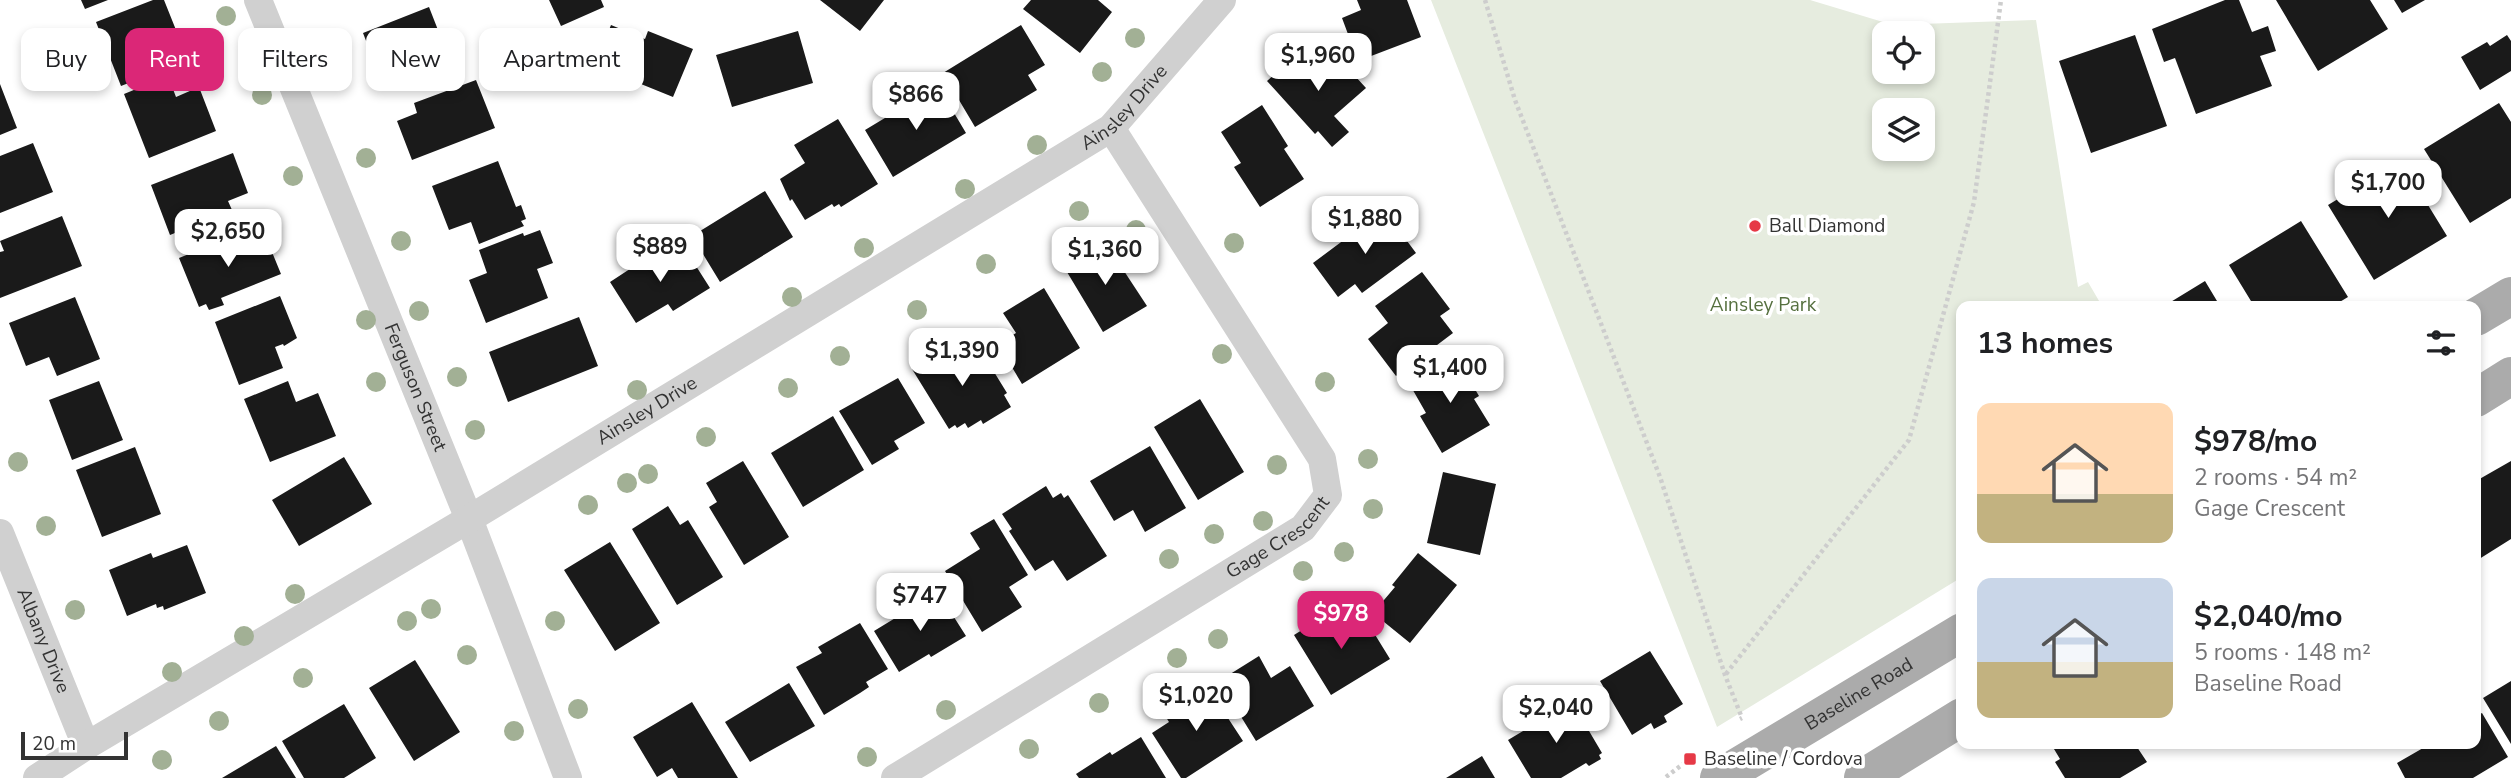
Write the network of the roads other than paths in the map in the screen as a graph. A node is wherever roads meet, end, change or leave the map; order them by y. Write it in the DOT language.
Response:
graph roads {
  1 [pos="258,0"];
  2 [pos="1222,0"];
  3 [pos="1111,128"];
  4 [pos="2511,296"];
  5 [pos="2481,314"];
  6 [pos="2511,376"];
  7 [pos="2481,395"];
  8 [pos="469,519"];
  9 [pos="0,533"];
  10 [pos="1956,635"];
  11 [pos="1956,721"];
  12 [pos="86,746"];
  13 [pos="1703,769"];
  14 [pos="37,778"];
  15 [pos="568,778"];
  16 [pos="895,778"];
  17 [pos="1863,778"];
  1 -- 8 [label="street, Ferguson Street"];
  2 -- 3 [label="street, Ainsley Drive"];
  3 -- 8 [label="street, Ainsley Drive"];
  3 -- 16 [label="street, Gage Crescent"];
  4 -- 5 [label="main road"];
  6 -- 7 [label="main road"];
  8 -- 12 [label="street, Ainsley Drive"];
  8 -- 15 [label="street, Ferguson Street"];
  9 -- 12 [label="street, Albany Drive"];
  10 -- 13 [label="main road, Baseline Road"];
  11 -- 17 [label="main road"];
  12 -- 14 [label="street, Ainsley Drive"];
}
